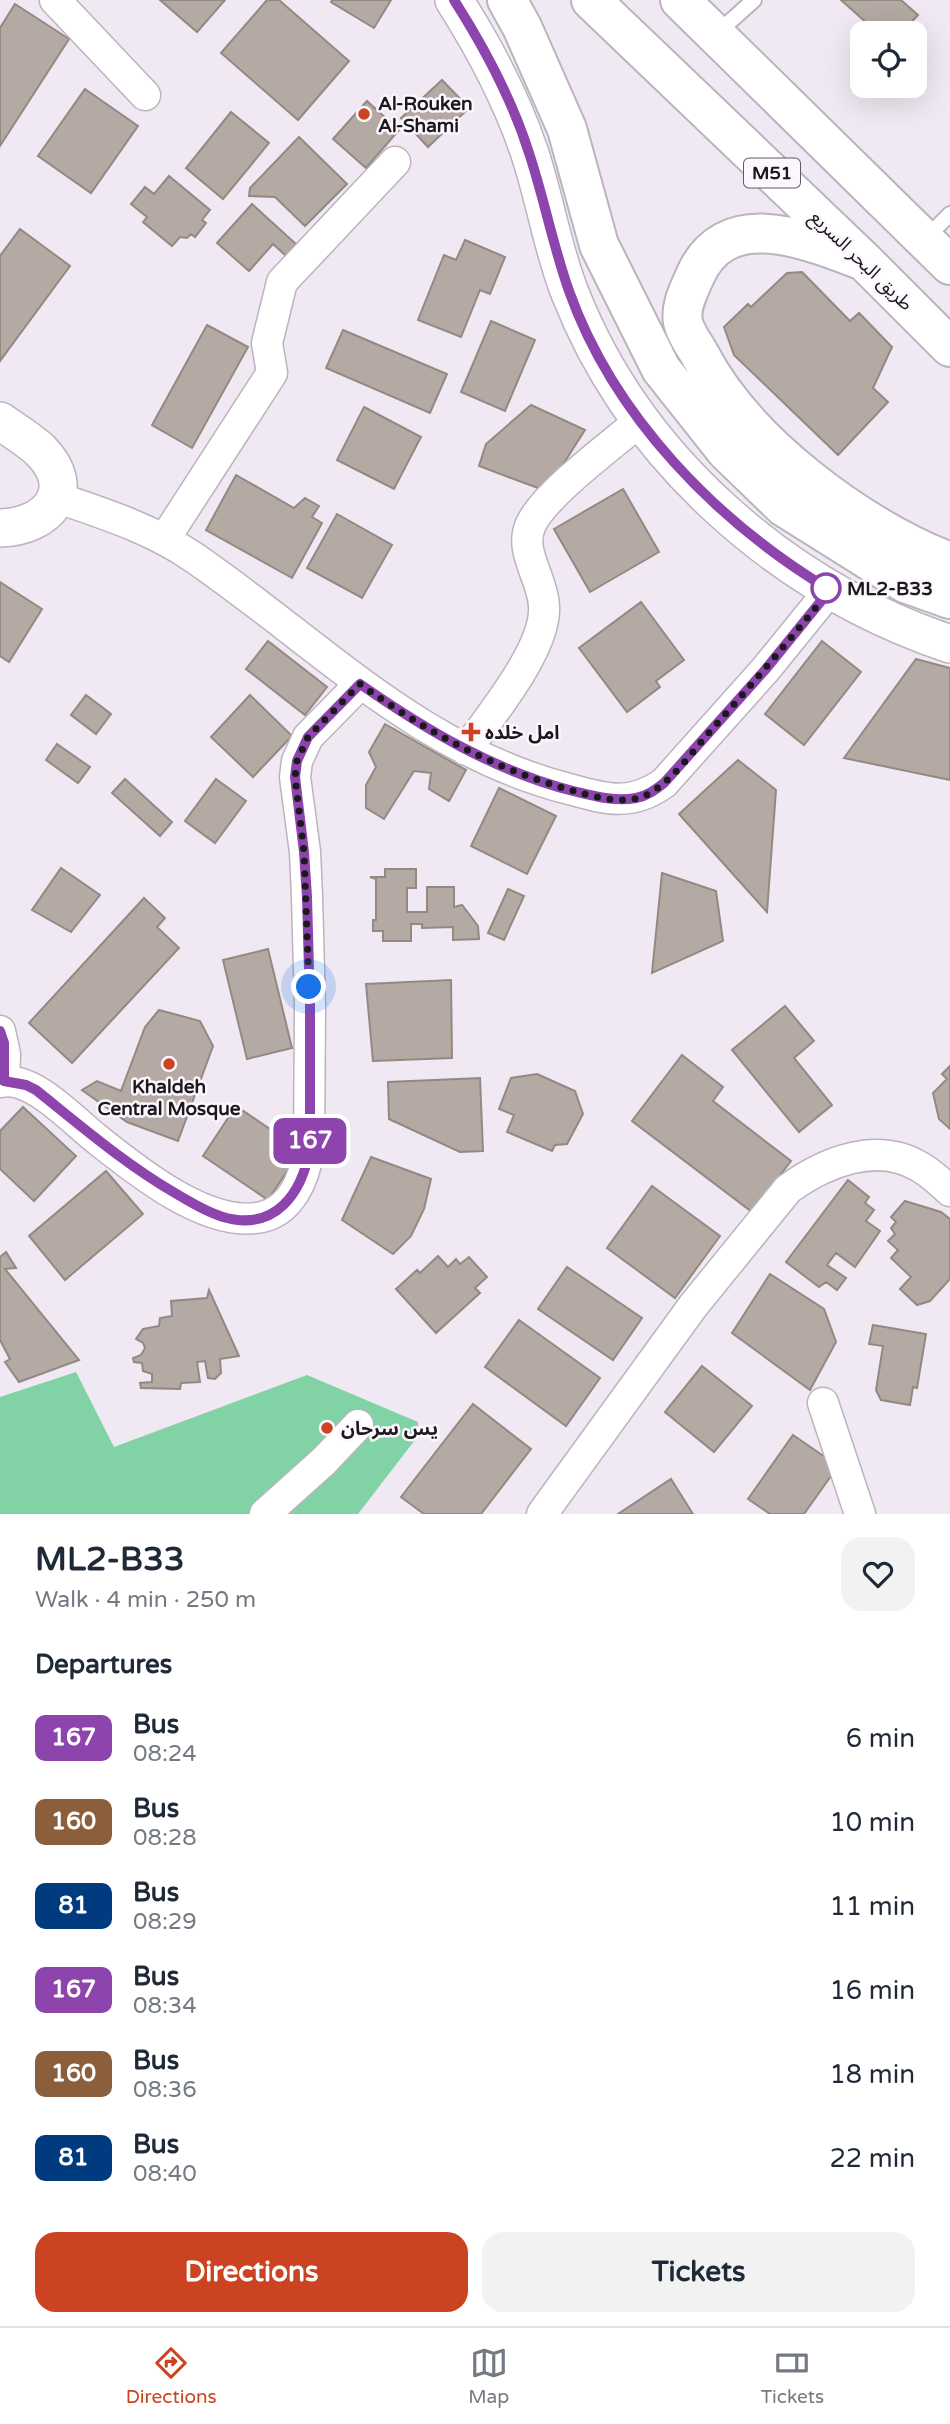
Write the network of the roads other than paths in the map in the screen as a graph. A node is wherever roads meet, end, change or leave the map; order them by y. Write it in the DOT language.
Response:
graph roads {
  1 [pos="55,0"];
  2 [pos="454,0"];
  3 [pos="506,0"];
  4 [pos="591,0"];
  5 [pos="680,0"];
  6 [pos="754,0"];
  7 [pos="715,35"];
  8 [pos="145,95"];
  9 [pos="395,162"];
  10 [pos="942,240"];
  11 [pos="864,261"];
  12 [pos="950,347"];
  13 [pos="0,421"];
  14 [pos="640,421"];
  15 [pos="58,498"];
  16 [pos="0,528"];
  17 [pos="164,540"];
  18 [pos="950,562"];
  19 [pos="830,590"];
  20 [pos="950,599"];
  21 [pos="950,644"];
  22 [pos="360,684"];
  23 [pos="466,750"];
  24 [pos="0,1031"];
  25 [pos="2,1081"];
  26 [pos="950,1191"];
  27 [pos="823,1403"];
  28 [pos="358,1425"];
  29 [pos="265,1514"];
  30 [pos="542,1514"];
  31 [pos="860,1514"];
  1 -- 8 [label="street"];
  2 -- 14 [label="street"];
  3 -- 20 [label="highway"];
  4 -- 11 [label="highway, طريق البحر السريع / M51"];
  5 -- 7 [label="highway"];
  6 -- 7 [label="lane"];
  7 -- 10 [label="highway"];
  9 -- 17 [label="street"];
  11 -- 12 [label="highway, طريق البحر السريع / M51"];
  11 -- 18 [label="highway"];
  13 -- 15 [label="street"];
  14 -- 19 [label="street"];
  14 -- 23 [label="street"];
  15 -- 16 [label="street"];
  15 -- 17 [label="street"];
  17 -- 22 [label="street"];
  19 -- 21 [label="street"];
  19 -- 23 [label="street"];
  22 -- 23 [label="street"];
  22 -- 25 [label="street"];
  24 -- 25 [label="street"];
  26 -- 30 [label="street"];
  27 -- 31 [label="street"];
  28 -- 29 [label="street"];
}
